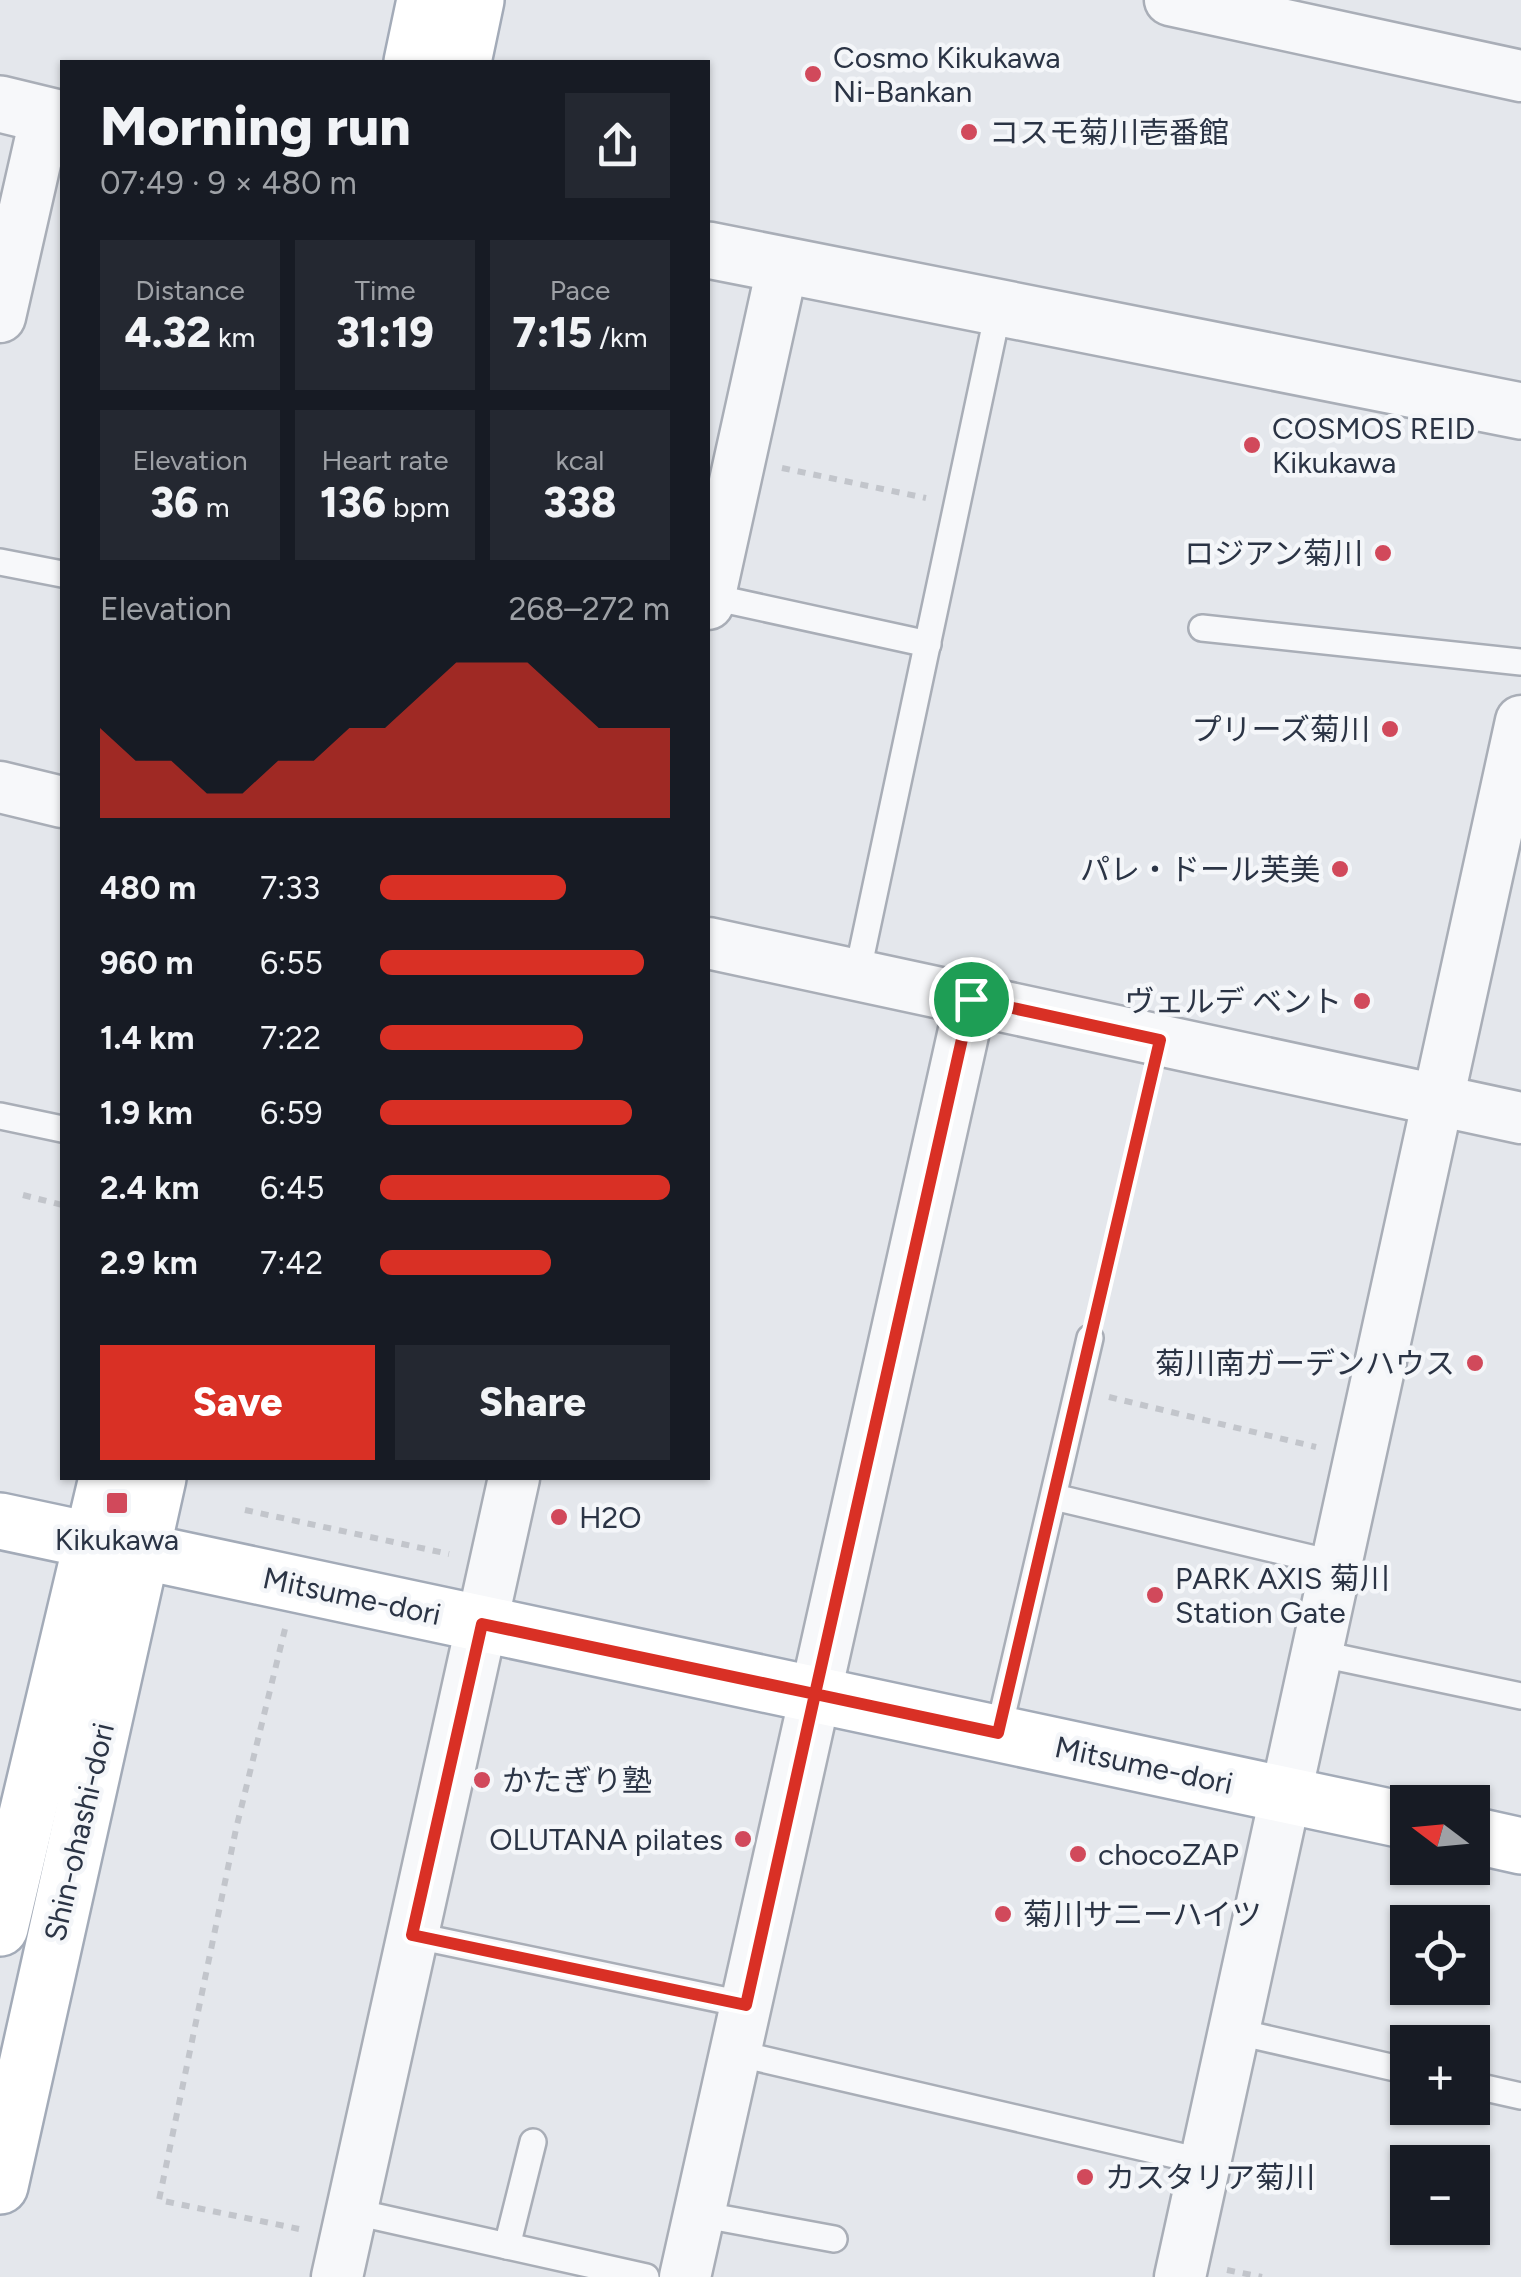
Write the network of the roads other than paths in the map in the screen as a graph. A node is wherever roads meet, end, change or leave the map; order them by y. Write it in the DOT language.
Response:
graph roads {
  1 [pos="424,0"];
  2 [pos="476,0"];
  3 [pos="1170,0"];
  4 [pos="412,60"];
  5 [pos="463,60"];
  6 [pos="1521,76"];
  7 [pos="36,113"];
  8 [pos="710,250"];
  9 [pos="782,264"];
  10 [pos="998,307"];
  11 [pos="0,317"];
  12 [pos="1521,411"];
  13 [pos="0,562"];
  14 [pos="60,574"];
  15 [pos="710,590"];
  16 [pos="710,599"];
  17 [pos="1202,628"];
  18 [pos="928,644"];
  19 [pos="1521,662"];
  20 [pos="1521,721"];
  21 [pos="0,787"];
  22 [pos="60,802"];
  23 [pos="1503,830"];
  24 [pos="710,943"];
  25 [pos="858,975"];
  26 [pos="971,999"];
  27 [pos="1438,1100"];
  28 [pos="0,1116"];
  29 [pos="1521,1118"];
  30 [pos="60,1129"];
  31 [pos="1090,1338"];
  32 [pos="107,1480"];
  33 [pos="157,1480"];
  34 [pos="514,1480"];
  35 [pos="1054,1497"];
  36 [pos="0,1522"];
  37 [pos="117,1546"];
  38 [pos="1336,1564"];
  39 [pos="482,1624"];
  40 [pos="1317,1653"];
  41 [pos="815,1694"];
  42 [pos="1521,1696"];
  43 [pos="998,1733"];
  44 [pos="1285,1795"];
  45 [pos="1390,1818"];
  46 [pos="1490,1840"];
  47 [pos="1521,1846"];
  48 [pos="0,1928"];
  49 [pos="412,1935"];
  50 [pos="746,2005"];
  51 [pos="1234,2032"];
  52 [pos="736,2053"];
  53 [pos="1390,2066"];
  54 [pos="1490,2089"];
  55 [pos="1521,2096"];
  56 [pos="533,2142"];
  57 [pos="1205,2162"];
  58 [pos="0,2186"];
  59 [pos="700,2214"];
  60 [pos="834,2239"];
  61 [pos="345,2242"];
  62 [pos="508,2246"];
  63 [pos="1195,2272"];
  64 [pos="646,2277"];
  65 [pos="686,2277"];
  1 -- 4 [label="main road"];
  2 -- 5 [label="main road"];
  3 -- 6 [label="street"];
  7 -- 11 [label="street"];
  8 -- 9 [label="street"];
  9 -- 10 [label="street"];
  9 -- 15 [label="street"];
  10 -- 12 [label="street"];
  10 -- 18 [label="lane"];
  13 -- 14 [label="lane"];
  16 -- 18 [label="lane"];
  17 -- 19 [label="lane"];
  18 -- 25 [label="lane"];
  20 -- 23 [label="street"];
  21 -- 22 [label="street"];
  23 -- 27 [label="street"];
  24 -- 25 [label="street"];
  25 -- 26 [label="street"];
  26 -- 27 [label="street"];
  26 -- 41 [label="street"];
  27 -- 29 [label="street"];
  27 -- 38 [label="street"];
  28 -- 30 [label="lane"];
  31 -- 35 [label="lane"];
  32 -- 37 [label="main road"];
  33 -- 37 [label="main road, Shin-ohashi-dori"];
  34 -- 39 [label="street"];
  35 -- 38 [label="lane"];
  35 -- 43 [label="lane"];
  36 -- 37 [label="main road, Mitsume-dori"];
  37 -- 39 [label="main road, Mitsume-dori"];
  37 -- 48 [label="main road"];
  37 -- 58 [label="main road, Shin-ohashi-dori"];
  38 -- 40 [label="street"];
  39 -- 41 [label="main road, Mitsume-dori"];
  39 -- 49 [label="street"];
  40 -- 42 [label="lane"];
  40 -- 44 [label="street"];
  41 -- 43 [label="main road, Mitsume-dori"];
  41 -- 50 [label="street"];
  43 -- 44 [label="main road, Mitsume-dori"];
  44 -- 45 [label="main road, Mitsume-dori"];
  44 -- 51 [label="street"];
  46 -- 47 [label="main road"];
  49 -- 50 [label="lane"];
  49 -- 61 [label="street"];
  50 -- 52 [label="street"];
  51 -- 53 [label="lane"];
  51 -- 57 [label="street"];
  52 -- 57 [label="lane"];
  52 -- 59 [label="street"];
  54 -- 55 [label="lane"];
  56 -- 62 [label="lane"];
  57 -- 63 [label="street"];
  59 -- 60 [label="lane"];
  59 -- 65 [label="street"];
  61 -- 62 [label="lane"];
  62 -- 64 [label="lane"];
}
